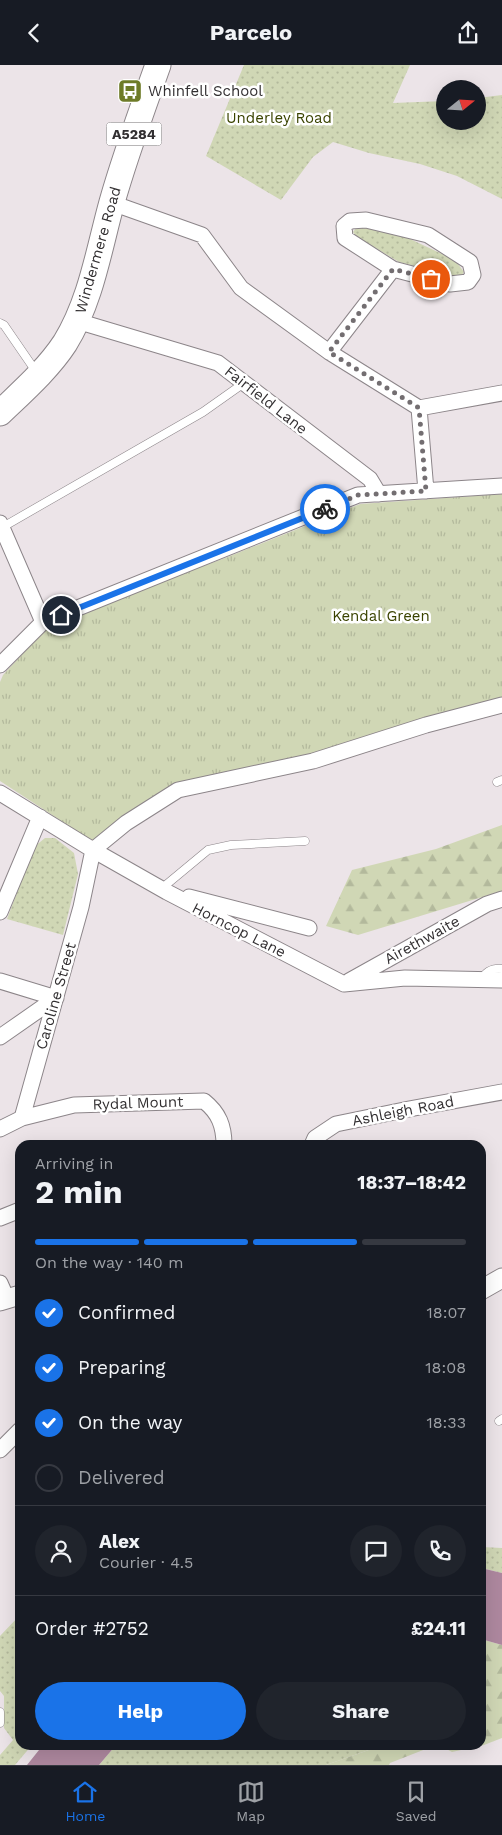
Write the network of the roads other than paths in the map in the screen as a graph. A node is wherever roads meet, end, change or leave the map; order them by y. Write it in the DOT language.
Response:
graph roads {
  1 [pos="158,65"];
  2 [pos="112,203"];
  3 [pos="393,269"];
  4 [pos="77,321"];
  5 [pos="0,323"];
  6 [pos="329,352"];
  7 [pos="39,375"];
  8 [pos="244,383"];
  9 [pos="502,393"];
  10 [pos="419,408"];
  11 [pos="0,413"];
  12 [pos="502,486"];
  13 [pos="426,491"];
  14 [pos="379,494"];
  15 [pos="1,526"];
  16 [pos="43,622"];
  17 [pos="0,665"];
  18 [pos="502,705"];
  19 [pos="0,793"];
  20 [pos="40,817"];
  21 [pos="306,841"];
  22 [pos="92,850"];
  23 [pos="164,890"];
  24 [pos="502,899"];
  25 [pos="0,912"];
  26 [pos="309,927"];
  27 [pos="502,969"];
  28 [pos="481,980"];
  29 [pos="502,980"];
  30 [pos="0,981"];
  31 [pos="344,984"];
  32 [pos="56,998"];
  33 [pos="0,1037"];
  34 [pos="502,1092"];
  35 [pos="22,1118"];
  36 [pos="0,1129"];
  37 [pos="224,1140"];
  38 [pos="313,1140"];
  39 [pos="15,1212"];
  40 [pos="0,1218"];
  41 [pos="502,1279"];
  42 [pos="486,1287"];
  43 [pos="15,1435"];
  44 [pos="0,1450"];
  45 [pos="0,1712"];
  46 [pos="0,1723"];
  1 -- 2 [label="highway, Windermere Road / A5284"];
  2 -- 4 [label="highway, Windermere Road / A5284"];
  2 -- 6 [label="street"];
  3 -- 3 [label="street"];
  3 -- 6 [label="street"];
  4 -- 7 [label="highway, Windermere Road / A5284"];
  4 -- 8 [label="street, Fairfield Lane"];
  5 -- 7 [label="lane"];
  6 -- 10 [label="street"];
  7 -- 11 [label="highway, Windermere Road / A5284"];
  8 -- 14 [label="street, Fairfield Lane"];
  8 -- 15 [label="lane"];
  9 -- 10 [label="street"];
  10 -- 13 [label="street"];
  12 -- 13 [label="street"];
  13 -- 14 [label="street"];
  14 -- 16 [label="street"];
  15 -- 16 [label="street"];
  16 -- 17 [label="street"];
  18 -- 22 [label="street"];
  19 -- 20 [label="street, Horncop Lane"];
  20 -- 22 [label="street, Horncop Lane"];
  20 -- 25 [label="street"];
  21 -- 23 [label="lane"];
  22 -- 23 [label="street, Horncop Lane"];
  22 -- 32 [label="street, Caroline Street"];
  23 -- 26 [label="street"];
  23 -- 31 [label="street, Horncop Lane"];
  24 -- 31 [label="street, Airethwaite"];
  27 -- 28 [label="lane"];
  28 -- 29 [label="street"];
  28 -- 31 [label="street"];
  30 -- 32 [label="street"];
  32 -- 33 [label="street"];
  32 -- 35 [label="street, Caroline Street"];
  34 -- 38 [label="street, Ashleigh Road"];
  35 -- 36 [label="street"];
  35 -- 37 [label="street, Rydal Mount"];
  39 -- 40 [label="street"];
  41 -- 42 [label="street"];
  43 -- 44 [label="street"];
  45 -- 46 [label="lane"];
}
